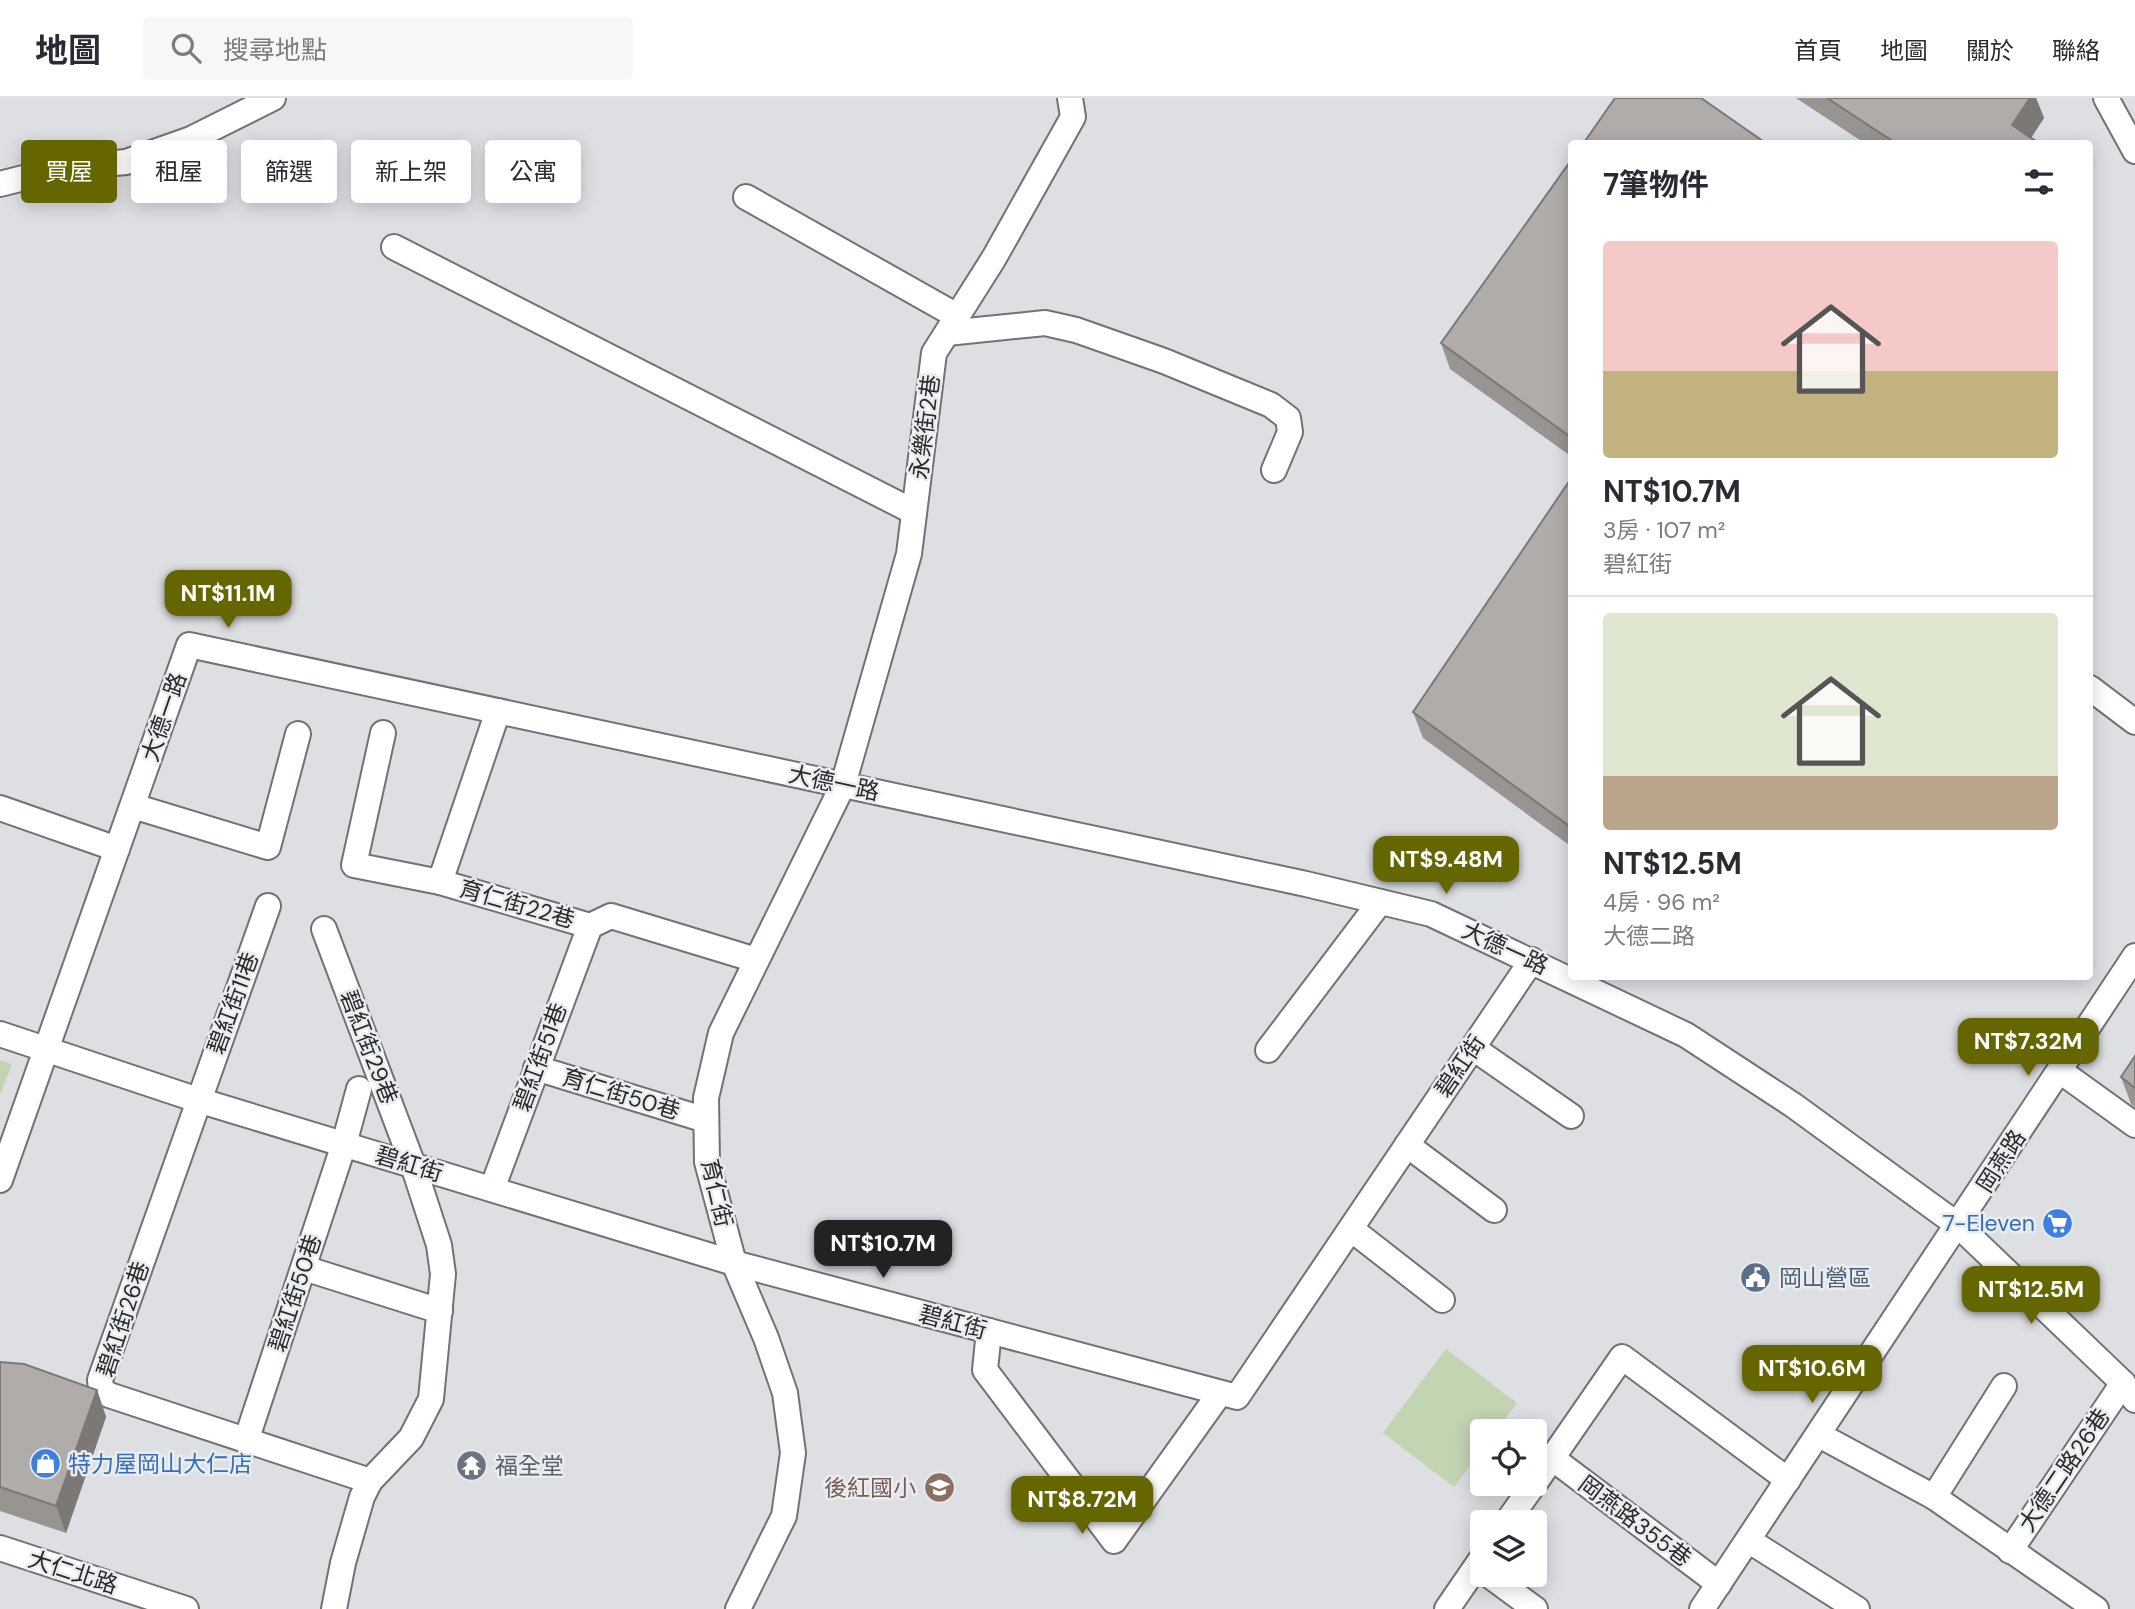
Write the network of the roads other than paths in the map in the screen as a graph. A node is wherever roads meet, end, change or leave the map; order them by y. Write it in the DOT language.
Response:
graph roads {
  1 [pos="273,98"];
  2 [pos="1070,98"];
  3 [pos="2106,98"];
  4 [pos="2135,151"];
  5 [pos="0,184"];
  6 [pos="746,197"];
  7 [pos="394,247"];
  8 [pos="952,324"];
  9 [pos="1274,470"];
  10 [pos="914,512"];
  11 [pos="2093,690"];
  12 [pos="498,711"];
  13 [pos="2135,722"];
  14 [pos="383,733"];
  15 [pos="298,734"];
  16 [pos="843,785"];
  17 [pos="133,806"];
  18 [pos="0,808"];
  19 [pos="117,849"];
  20 [pos="440,882"];
  21 [pos="1380,902"];
  22 [pos="268,906"];
  23 [pos="590,926"];
  24 [pos="324,929"];
  25 [pos="2135,956"];
  26 [pos="756,960"];
  27 [pos="1532,960"];
  28 [pos="1568,978"];
  29 [pos="1573,980"];
  30 [pos="0,1034"];
  31 [pos="1473,1048"];
  32 [pos="1269,1050"];
  33 [pos="46,1051"];
  34 [pos="536,1068"];
  35 [pos="2060,1072"];
  36 [pos="359,1089"];
  37 [pos="198,1100"];
  38 [pos="1570,1116"];
  39 [pos="706,1120"];
  40 [pos="2135,1125"];
  41 [pos="344,1144"];
  42 [pos="1407,1145"];
  43 [pos="413,1166"];
  44 [pos="0,1180"];
  45 [pos="492,1189"];
  46 [pos="1494,1210"];
  47 [pos="1959,1226"];
  48 [pos="1351,1229"];
  49 [pos="734,1263"];
  50 [pos="304,1268"];
  51 [pos="1442,1300"];
  52 [pos="440,1311"];
  53 [pos="989,1331"];
  54 [pos="2004,1386"];
  55 [pos="2129,1391"];
  56 [pos="1220,1393"];
  57 [pos="1819,1435"];
  58 [pos="246,1441"];
  59 [pos="1552,1458"];
  60 [pos="1547,1465"];
  61 [pos="1788,1480"];
  62 [pos="370,1481"];
  63 [pos="1934,1497"];
  64 [pos="1748,1540"];
  65 [pos="0,1548"];
  66 [pos="2010,1551"];
  67 [pos="1470,1582"];
  68 [pos="1718,1584"];
  69 [pos="1508,1587"];
  70 [pos="186,1609"];
  71 [pos="334,1609"];
  72 [pos="738,1609"];
  73 [pos="1447,1609"];
  74 [pos="1535,1609"];
  75 [pos="1702,1609"];
  76 [pos="1857,1609"];
  77 [pos="2096,1609"];
  1 -- 5 [label="street"];
  2 -- 8 [label="street, 永樂街2巷"];
  3 -- 4 [label="street"];
  6 -- 8 [label="street"];
  7 -- 10 [label="street"];
  8 -- 9 [label="street"];
  8 -- 10 [label="street, 永樂街2巷"];
  10 -- 16 [label="street, 永樂街2巷"];
  11 -- 13 [label="street"];
  12 -- 16 [label="street, 大德一路"];
  12 -- 17 [label="street, 大德一路"];
  12 -- 20 [label="street"];
  14 -- 20 [label="street, 育仁街22巷"];
  15 -- 17 [label="street"];
  16 -- 21 [label="street, 大德一路"];
  16 -- 26 [label="street, 育仁街"];
  17 -- 19 [label="street, 大德一路"];
  18 -- 19 [label="street"];
  19 -- 33 [label="street, 大德一路"];
  20 -- 23 [label="street, 育仁街22巷"];
  21 -- 27 [label="street, 大德一路"];
  21 -- 32 [label="street"];
  22 -- 37 [label="street, 碧紅街11巷"];
  23 -- 26 [label="street, 育仁街22巷"];
  23 -- 34 [label="street, 碧紅街51巷"];
  24 -- 43 [label="street, 碧紅街29巷"];
  25 -- 35 [label="street, 岡燕路"];
  26 -- 39 [label="street, 育仁街"];
  27 -- 28 [label="street, 大德一路"];
  27 -- 31 [label="street, 碧紅街"];
  29 -- 47 [label="street, 大德一路"];
  30 -- 33 [label="street, 碧紅街"];
  31 -- 38 [label="street"];
  31 -- 42 [label="street, 碧紅街"];
  33 -- 37 [label="street, 碧紅街"];
  33 -- 44 [label="street, 大德一路"];
  34 -- 39 [label="street, 育仁街50巷"];
  34 -- 45 [label="street, 碧紅街51巷"];
  35 -- 40 [label="street"];
  35 -- 47 [label="street, 岡燕路"];
  36 -- 41 [label="street, 碧紅街50巷"];
  37 -- 41 [label="street, 碧紅街"];
  37 -- 58 [label="street, 碧紅街26巷"];
  39 -- 49 [label="street, 育仁街"];
  41 -- 43 [label="street, 碧紅街"];
  41 -- 50 [label="street, 碧紅街50巷"];
  42 -- 46 [label="street"];
  42 -- 48 [label="street, 碧紅街"];
  43 -- 45 [label="street, 碧紅街"];
  43 -- 52 [label="street, 碧紅街29巷"];
  45 -- 49 [label="street, 碧紅街"];
  47 -- 55 [label="street, 大德一路"];
  47 -- 57 [label="street, 岡燕路"];
  48 -- 51 [label="street"];
  48 -- 56 [label="street, 碧紅街"];
  49 -- 53 [label="street, 碧紅街"];
  49 -- 72 [label="street, 育仁街"];
  50 -- 52 [label="street"];
  50 -- 58 [label="street, 碧紅街50巷"];
  52 -- 62 [label="street, 碧紅街29巷"];
  53 -- 56 [label="street, 碧紅街"];
  53 -- 56 [label="street"];
  54 -- 63 [label="street"];
  55 -- 66 [label="street, 大德二路26巷"];
  57 -- 61 [label="street, 岡燕路"];
  57 -- 63 [label="street, 大德二路26巷"];
  58 -- 62 [label="street, 碧紅街26巷"];
  59 -- 60 [label="street"];
  59 -- 61 [label="street"];
  59 -- 68 [label="street, 岡燕路355巷"];
  61 -- 64 [label="street, 岡燕路"];
  62 -- 71 [label="street"];
  63 -- 66 [label="street, 大德二路26巷"];
  64 -- 68 [label="street, 岡燕路"];
  64 -- 76 [label="street"];
  65 -- 70 [label="street, 大仁北路"];
  66 -- 77 [label="street"];
  67 -- 73 [label="street"];
  68 -- 75 [label="street, 岡燕路"];
  69 -- 74 [label="street"];
}
